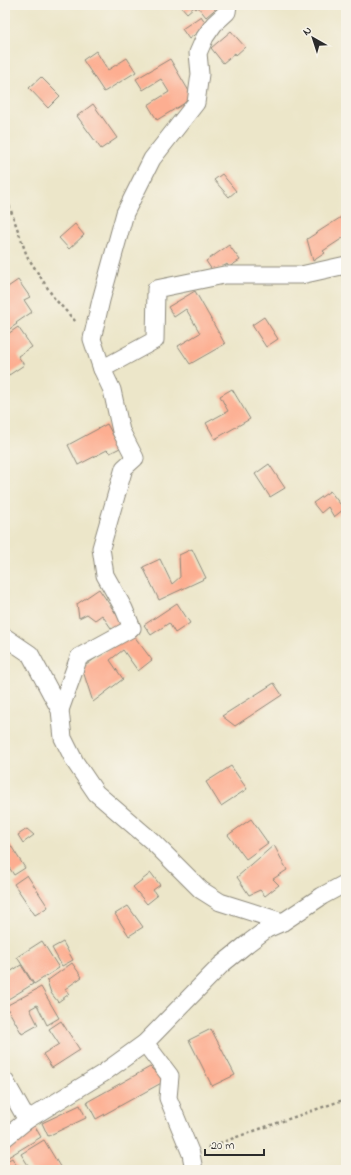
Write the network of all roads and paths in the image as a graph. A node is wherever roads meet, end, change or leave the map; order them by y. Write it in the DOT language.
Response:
graph roads {
  1 [pos="228,5"];
  2 [pos="5,194"];
  3 [pos="346,265"];
  4 [pos="92,340"];
  5 [pos="102,369"];
  6 [pos="5,637"];
  7 [pos="60,710"];
  8 [pos="346,883"];
  9 [pos="283,922"];
  10 [pos="145,1043"];
  11 [pos="5,1081"];
  12 [pos="346,1098"];
  13 [pos="27,1120"];
  14 [pos="5,1138"];
  15 [pos="191,1154"];
  16 [pos="194,1170"];
  1 -- 4 [label="street"];
  2 -- 4 [label="path"];
  3 -- 5 [label="street"];
  4 -- 5 [label="street"];
  5 -- 7 [label="street"];
  6 -- 7 [label="street"];
  7 -- 9 [label="street"];
  8 -- 9 [label="street"];
  9 -- 10 [label="street"];
  10 -- 13 [label="street"];
  10 -- 15 [label="street"];
  11 -- 13 [label="street"];
  12 -- 15 [label="path"];
  13 -- 14 [label="street"];
  15 -- 16 [label="street"];
}
